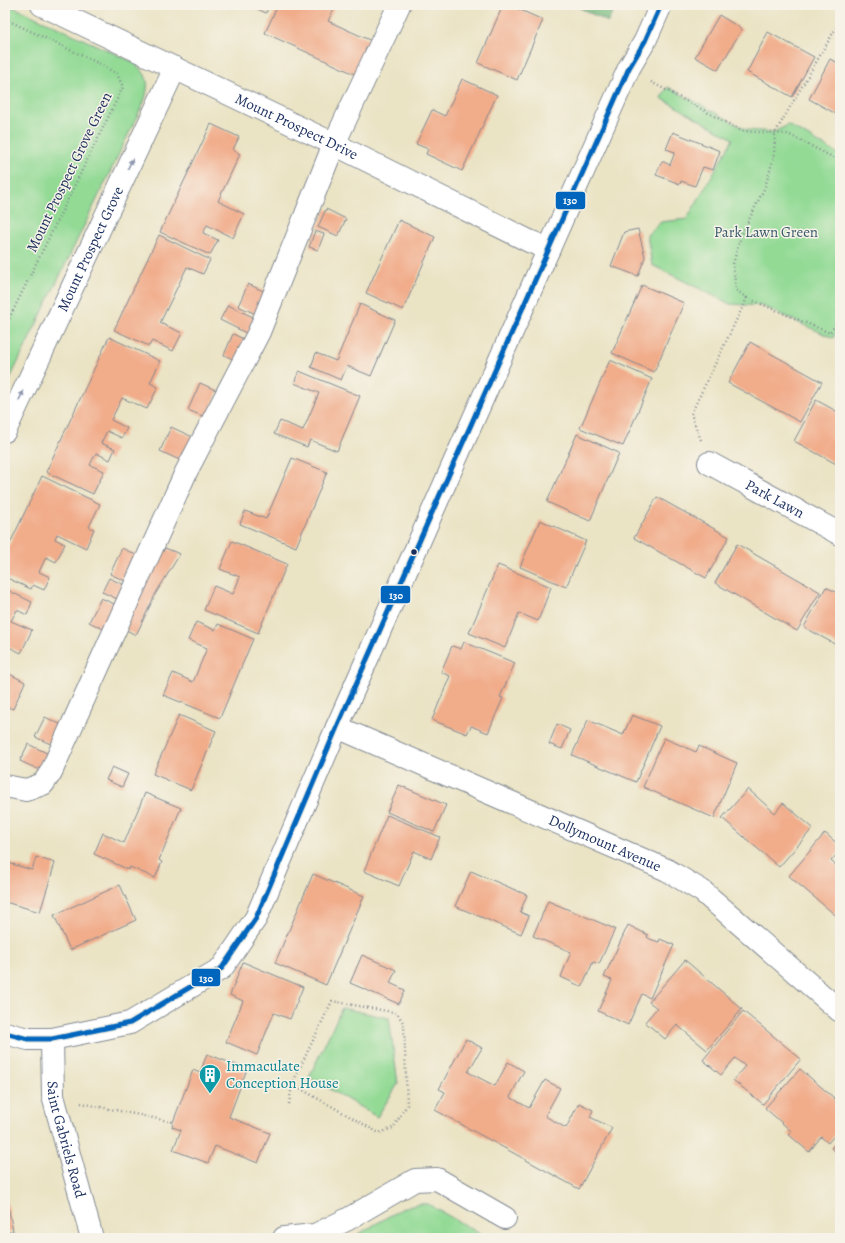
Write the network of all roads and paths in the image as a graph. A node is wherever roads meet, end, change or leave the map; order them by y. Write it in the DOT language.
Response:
graph roads {
  1 [pos="42,5"];
  2 [pos="399,5"];
  3 [pos="661,5"];
  4 [pos="5,19"];
  5 [pos="840,21"];
  6 [pos="175,68"];
  7 [pos="628,68"];
  8 [pos="775,133"];
  9 [pos="334,144"];
  10 [pos="840,161"];
  11 [pos="549,249"];
  12 [pos="747,298"];
  13 [pos="840,318"];
  14 [pos="5,327"];
  15 [pos="5,431"];
  16 [pos="709,463"];
  17 [pos="840,534"];
  18 [pos="337,727"];
  19 [pos="5,786"];
  20 [pos="840,1011"];
  21 [pos="5,1033"];
  22 [pos="52,1039"];
  23 [pos="292,1084"];
  24 [pos="53,1096"];
  25 [pos="289,1104"];
  26 [pos="174,1122"];
  27 [pos="505,1218"];
  28 [pos="315,1236"];
  29 [pos="92,1238"];
  30 [pos="284,1238"];
  1 -- 6 [label="street, Mount Prospect Drive"];
  2 -- 9 [label="street"];
  3 -- 7 [label="street"];
  4 -- 14 [label="path, Mount Prospect Grove Green"];
  5 -- 8 [label="path"];
  6 -- 9 [label="street, Mount Prospect Drive"];
  15 -- 6 [label="street, Mount Prospect Grove, one-way"];
  7 -- 8 [label="path"];
  7 -- 11 [label="street"];
  8 -- 10 [label="path"];
  8 -- 12 [label="path"];
  9 -- 11 [label="street, Mount Prospect Drive"];
  9 -- 19 [label="street"];
  11 -- 18 [label="street"];
  12 -- 13 [label="path"];
  12 -- 16 [label="path"];
  16 -- 17 [label="street, Park Lawn"];
  18 -- 20 [label="street, Dollymount Avenue"];
  18 -- 22 [label="street"];
  21 -- 22 [label="street"];
  22 -- 24 [label="street, Saint Gabriels Road"];
  23 -- 23 [label="path"];
  23 -- 25 [label="path"];
  24 -- 26 [label="path"];
  24 -- 29 [label="street, Saint Gabriels Road"];
  27 -- 28 [label="street"];
  28 -- 30 [label="street"];
}
